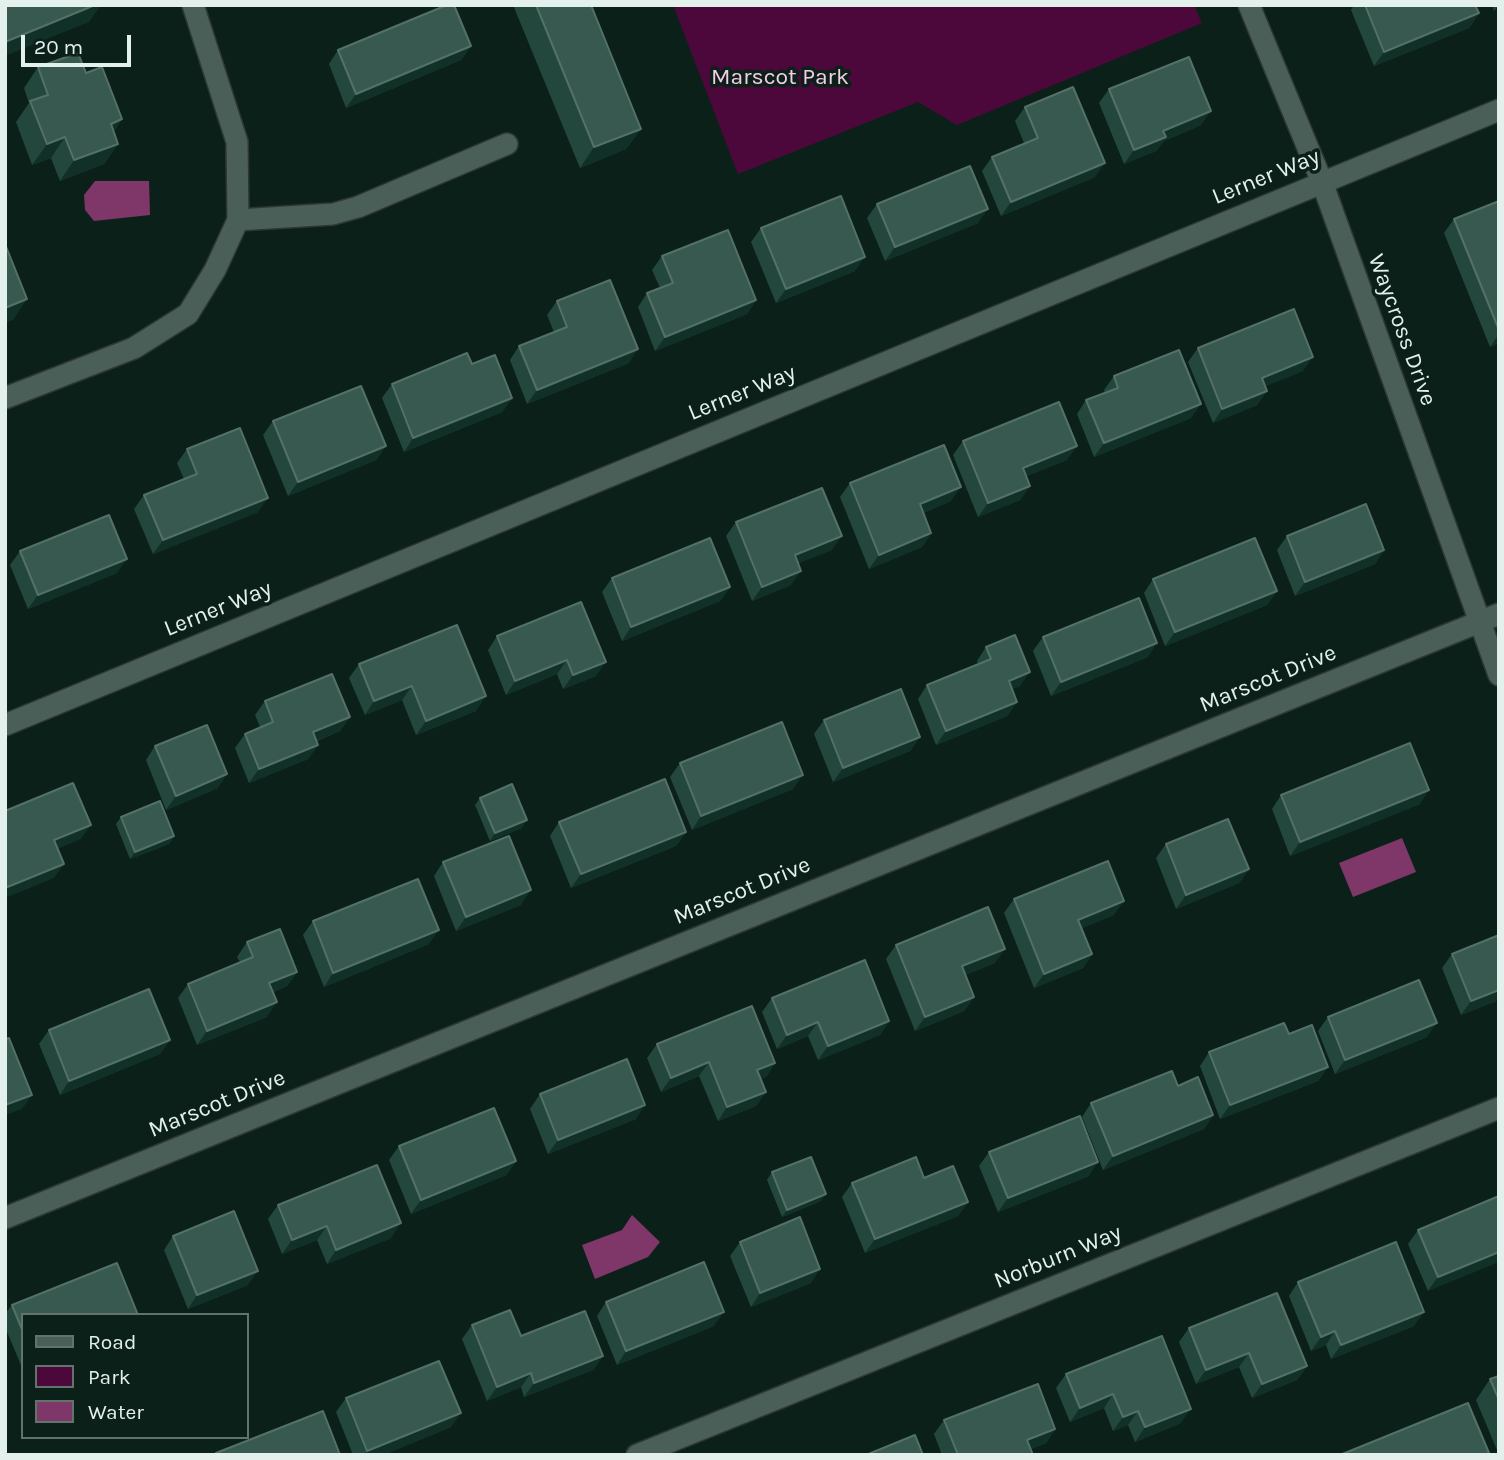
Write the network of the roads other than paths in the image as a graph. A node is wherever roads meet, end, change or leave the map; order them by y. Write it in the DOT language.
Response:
graph roads {
  1 [pos="193,5"];
  2 [pos="1249,5"];
  3 [pos="1499,110"];
  4 [pos="506,144"];
  5 [pos="1322,182"];
  6 [pos="238,220"];
  7 [pos="5,398"];
  8 [pos="1499,614"];
  9 [pos="1478,622"];
  10 [pos="1499,675"];
  11 [pos="5,725"];
  12 [pos="1499,1108"];
  13 [pos="5,1218"];
  14 [pos="637,1455"];
  1 -- 6 [label="street"];
  2 -- 5 [label="street, Waycross Drive"];
  3 -- 5 [label="street, Lerner Way"];
  4 -- 6 [label="street"];
  5 -- 9 [label="street, Waycross Drive"];
  5 -- 11 [label="street, Lerner Way"];
  6 -- 7 [label="street"];
  8 -- 9 [label="street, Marscot Drive"];
  9 -- 10 [label="street, Waycross Drive"];
  9 -- 13 [label="street, Marscot Drive"];
  12 -- 14 [label="street, Norburn Way"];
}
